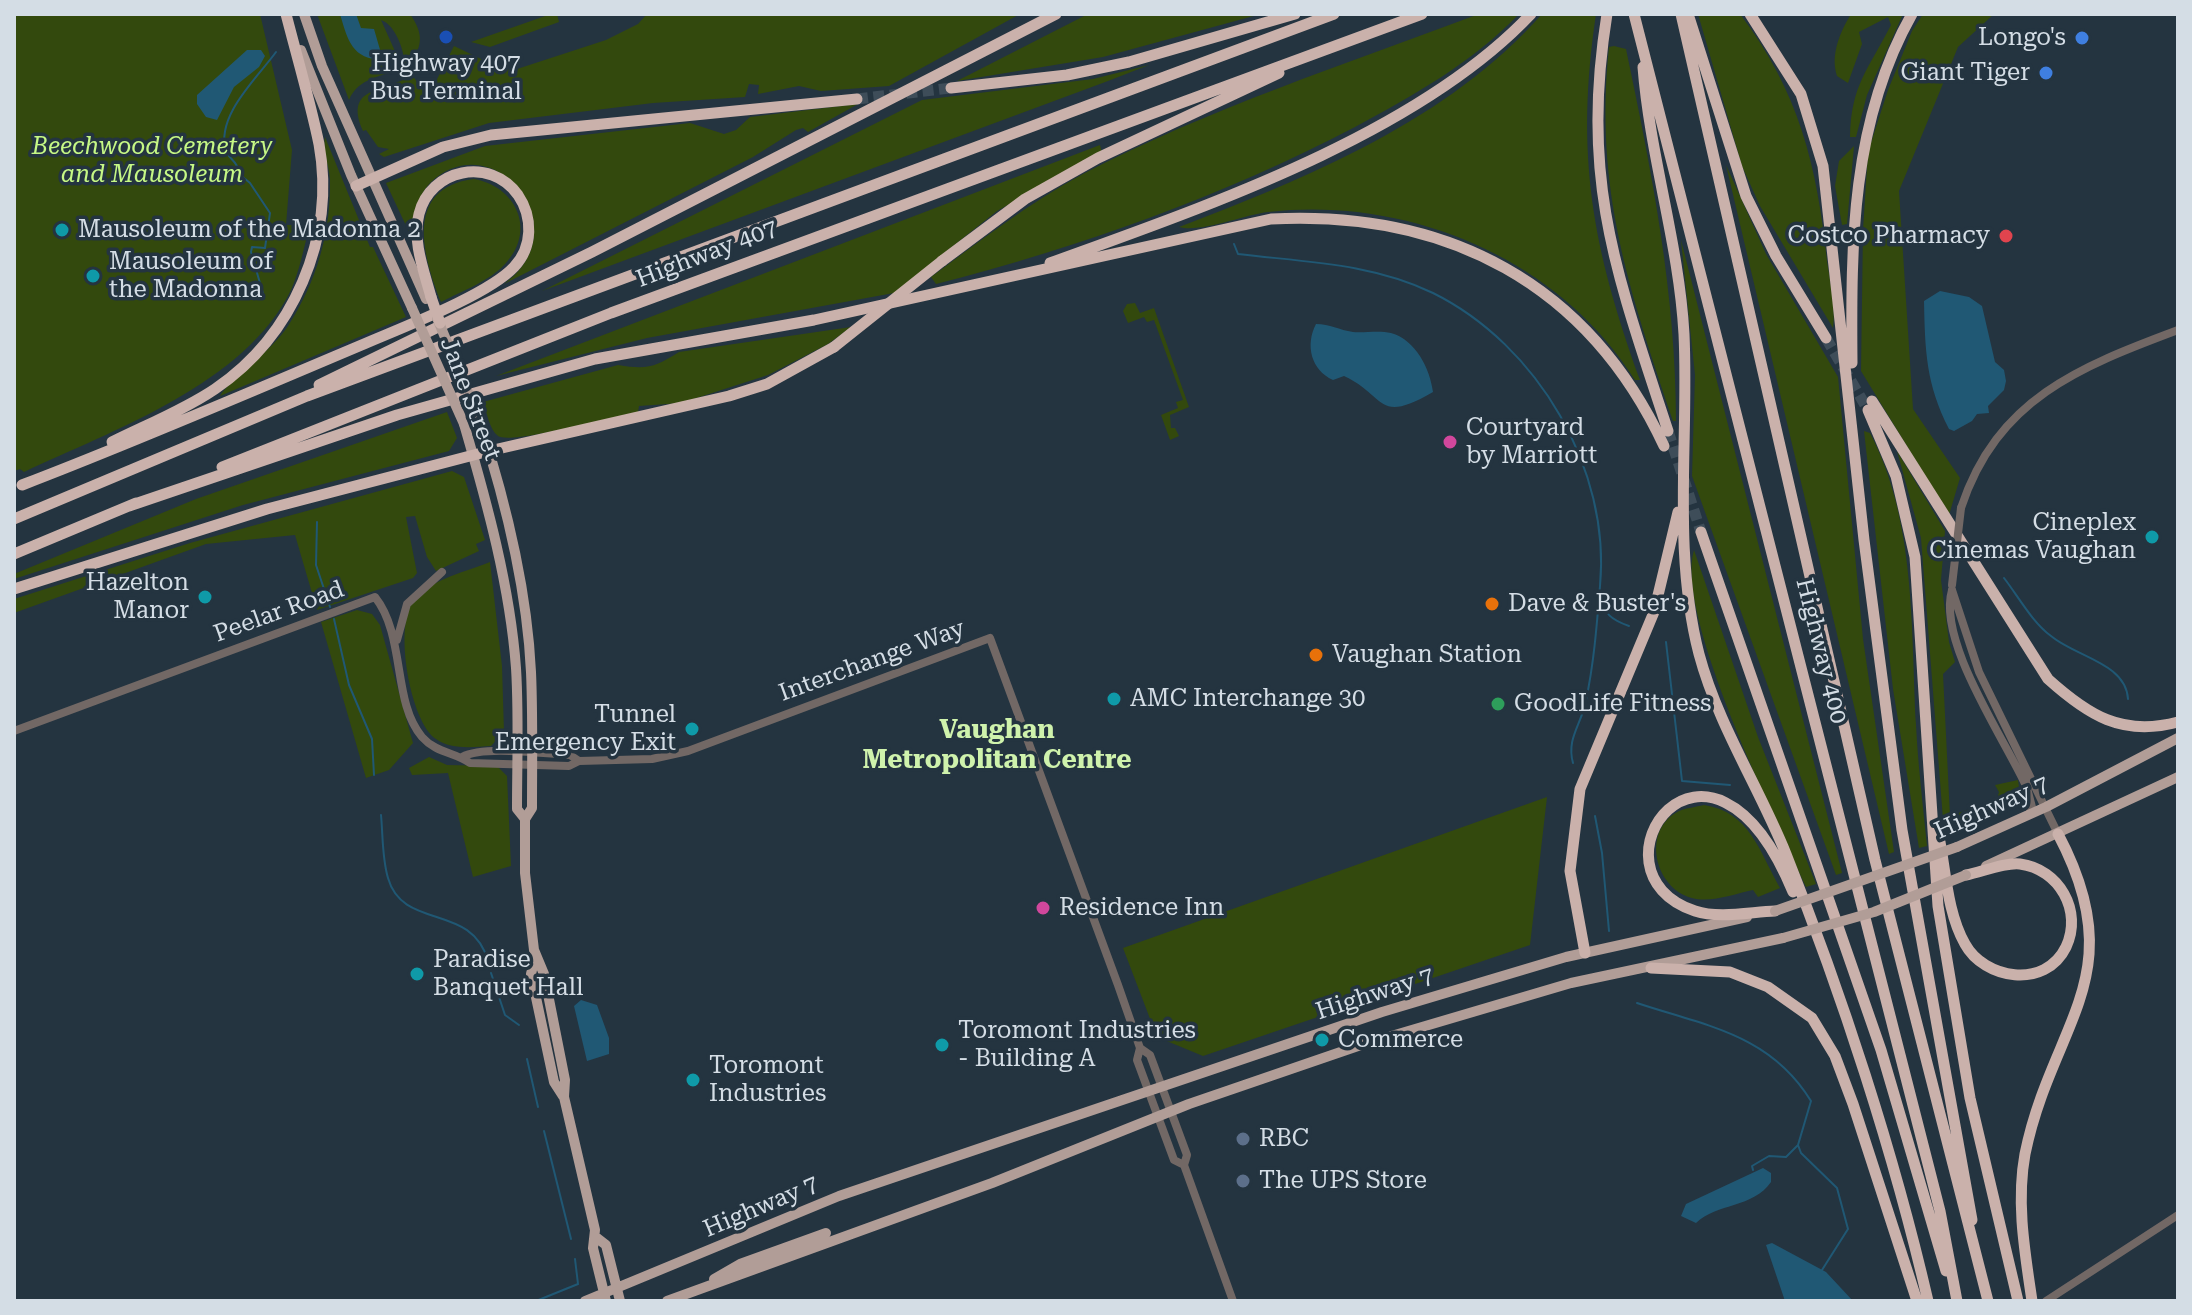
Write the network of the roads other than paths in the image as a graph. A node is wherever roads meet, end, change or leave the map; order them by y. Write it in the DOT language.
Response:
graph roads {
  1 [pos="288,14"];
  2 [pos="304,14"];
  3 [pos="1056,14"];
  4 [pos="1295,14"];
  5 [pos="1334,14"];
  6 [pos="1422,14"];
  7 [pos="1531,14"];
  8 [pos="1607,14"];
  9 [pos="1634,14"];
  10 [pos="1681,14"];
  11 [pos="1688,14"];
  12 [pos="1750,14"];
  13 [pos="1912,14"];
  14 [pos="1641,43"];
  15 [pos="1340,44"];
  16 [pos="951,88"];
  17 [pos="857,99"];
  18 [pos="371,179"];
  19 [pos="356,186"];
  20 [pos="1023,272"];
  21 [pos="429,298"];
  22 [pos="440,323"];
  23 [pos="2178,330"];
  24 [pos="1826,338"];
  25 [pos="1852,413"];
  26 [pos="254,417"];
  27 [pos="1668,431"];
  28 [pos="1664,446"];
  29 [pos="489,451"];
  30 [pos="473,455"];
  31 [pos="18,487"];
  32 [pos="1681,491"];
  33 [pos="129,506"];
  34 [pos="14,519"];
  35 [pos="1701,532"];
  36 [pos="14,554"];
  37 [pos="442,572"];
  38 [pos="14,589"];
  39 [pos="396,645"];
  40 [pos="2178,722"];
  41 [pos="14,731"];
  42 [pos="2178,738"];
  43 [pos="516,759"];
  44 [pos="531,760"];
  45 [pos="2178,777"];
  46 [pos="2031,786"];
  47 [pos="2046,807"];
  48 [pos="2028,815"];
  49 [pos="525,819"];
  50 [pos="1932,819"];
  51 [pos="2058,834"];
  52 [pos="1966,875"];
  53 [pos="1775,911"];
  54 [pos="1814,926"];
  55 [pos="1585,953"];
  56 [pos="1651,968"];
  57 [pos="1140,1048"];
  58 [pos="1161,1086"];
  59 [pos="1148,1091"];
  60 [pos="1170,1112"];
  61 [pos="1157,1117"];
  62 [pos="1184,1165"];
  63 [pos="2178,1215"];
  64 [pos="826,1233"];
  65 [pos="597,1238"];
  66 [pos="1979,1263"];
  67 [pos="695,1290"];
  68 [pos="618,1295"];
  69 [pos="605,1298"];
  70 [pos="585,1301"];
  71 [pos="667,1301"];
  72 [pos="1233,1301"];
  73 [pos="1917,1301"];
  74 [pos="1928,1301"];
  75 [pos="1957,1301"];
  76 [pos="1988,1301"];
  77 [pos="2018,1301"];
  78 [pos="2032,1301"];
  79 [pos="2046,1301"];
  1 -- 19 [label="main road, Jane Street"];
  1 -- 31 [label="highway"];
  2 -- 18 [label="main road"];
  3 -- 26 [label="highway"];
  4 -- 16 [label="highway"];
  5 -- 26 [label="highway, Highway 407"];
  6 -- 15 [label="highway, Highway 407"];
  7 -- 20 [label="highway"];
  8 -- 27 [label="highway"];
  9 -- 14 [label="highway, Highway 400"];
  10 -- 66 [label="highway, Highway 400"];
  11 -- 24 [label="highway"];
  12 -- 25 [label="highway"];
  13 -- 25 [label="highway"];
  14 -- 32 [label="highway"];
  14 -- 75 [label="highway, Highway 400"];
  15 -- 29 [label="highway, bridge"];
  15 -- 33 [label="highway, Highway 407"];
  17 -- 18 [label="highway"];
  18 -- 19 [label="highway"];
  18 -- 21 [label="main road"];
  19 -- 30 [label="main road, Jane Street, bridge"];
  20 -- 28 [label="highway"];
  20 -- 33 [label="highway"];
  21 -- 22 [label="highway, bridge"];
  21 -- 31 [label="highway"];
  22 -- 29 [label="main road, Jane Street, bridge"];
  23 -- 46 [label="street, bridge"];
  25 -- 66 [label="highway"];
  26 -- 34 [label="highway, Highway 407"];
  29 -- 30 [label="highway"];
  29 -- 44 [label="main road, Jane Street"];
  30 -- 38 [label="highway"];
  30 -- 43 [label="main road, Jane Street"];
  32 -- 54 [label="highway"];
  32 -- 55 [label="highway"];
  33 -- 36 [label="highway, Highway 407"];
  35 -- 75 [label="highway"];
  37 -- 39 [label="street"];
  39 -- 41 [label="street, Peelar Road"];
  39 -- 43 [label="street, Peelar Road"];
  40 -- 50 [label="highway"];
  42 -- 47 [label="main road, Highway 7"];
  43 -- 44 [label="street, Peelar Road"];
  43 -- 49 [label="main road, Jane Street"];
  44 -- 49 [label="main road, Jane Street"];
  44 -- 57 [label="street, Interchange Way"];
  45 -- 51 [label="main road, Highway 7"];
  46 -- 47 [label="street"];
  46 -- 48 [label="street"];
  47 -- 48 [label="main road, Highway 7"];
  47 -- 51 [label="street"];
  48 -- 53 [label="main road, Highway 7, bridge"];
  49 -- 65 [label="main road, Jane Street"];
  50 -- 52 [label="highway"];
  50 -- 77 [label="highway"];
  51 -- 52 [label="main road, Highway 7"];
  51 -- 78 [label="highway"];
  52 -- 56 [label="main road, Highway 7, bridge"];
  53 -- 54 [label="highway"];
  53 -- 55 [label="main road, Highway 7"];
  54 -- 74 [label="highway"];
  55 -- 58 [label="main road, Highway 7"];
  56 -- 60 [label="main road, Highway 7"];
  56 -- 73 [label="highway"];
  57 -- 58 [label="street, Interchange Way"];
  57 -- 59 [label="street, Interchange Way"];
  58 -- 59 [label="main road, Highway 7"];
  58 -- 60 [label="street, Interchange Way"];
  59 -- 61 [label="street, Interchange Way"];
  59 -- 68 [label="main road, Highway 7"];
  60 -- 61 [label="main road, Highway 7"];
  60 -- 62 [label="street, Interchange Way"];
  61 -- 62 [label="street, Interchange Way"];
  61 -- 67 [label="main road, Highway 7"];
  62 -- 72 [label="street"];
  63 -- 79 [label="street"];
  64 -- 67 [label="main road"];
  65 -- 68 [label="main road, Jane Street"];
  65 -- 69 [label="main road, Jane Street"];
  66 -- 76 [label="highway, Highway 400"];
  67 -- 71 [label="main road, Highway 7"];
  68 -- 69 [label="main road, Highway 7"];
  69 -- 70 [label="main road, Highway 7"];
}
